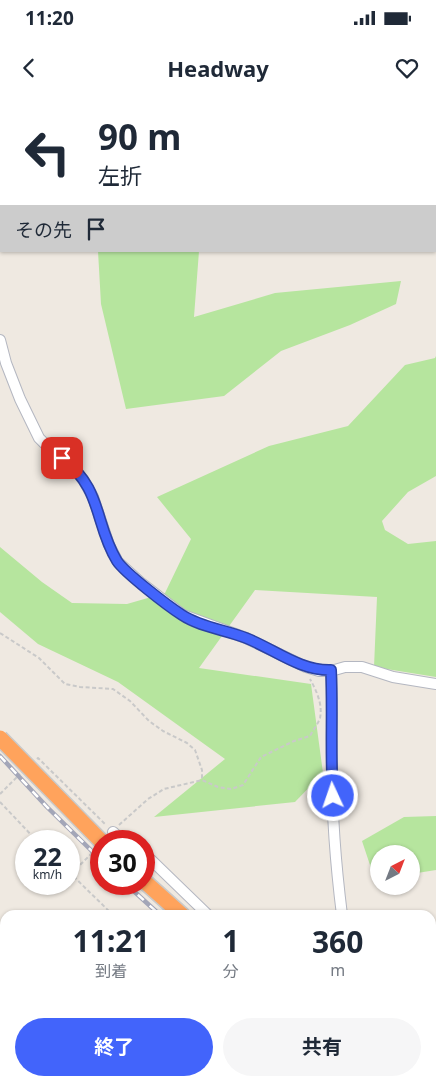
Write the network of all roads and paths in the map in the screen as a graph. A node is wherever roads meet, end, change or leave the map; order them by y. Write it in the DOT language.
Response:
graph roads {
  1 [pos="0,340"];
  2 [pos="0,633"];
  3 [pos="300,665"];
  4 [pos="331,670"];
  5 [pos="436,684"];
  6 [pos="0,738"];
  7 [pos="202,780"];
  8 [pos="0,802"];
  9 [pos="27,830"];
  10 [pos="92,830"];
  11 [pos="114,830"];
  12 [pos="90,854"];
  13 [pos="80,864"];
  14 [pos="155,864"];
  15 [pos="80,884"];
  16 [pos="155,891"];
  17 [pos="108,910"];
  18 [pos="176,910"];
  19 [pos="203,910"];
  20 [pos="341,910"];
  1 -- 3 [label="street"];
  2 -- 7 [label="path"];
  3 -- 4 [label="street"];
  3 -- 7 [label="path"];
  4 -- 5 [label="street"];
  4 -- 20 [label="street"];
  6 -- 10 [label="highway, bridge"];
  7 -- 11 [label="path"];
  8 -- 9 [label="path"];
  12 -- 13 [label="path"];
  14 -- 19 [label="street"];
  15 -- 17 [label="path"];
  16 -- 18 [label="highway"];
}
